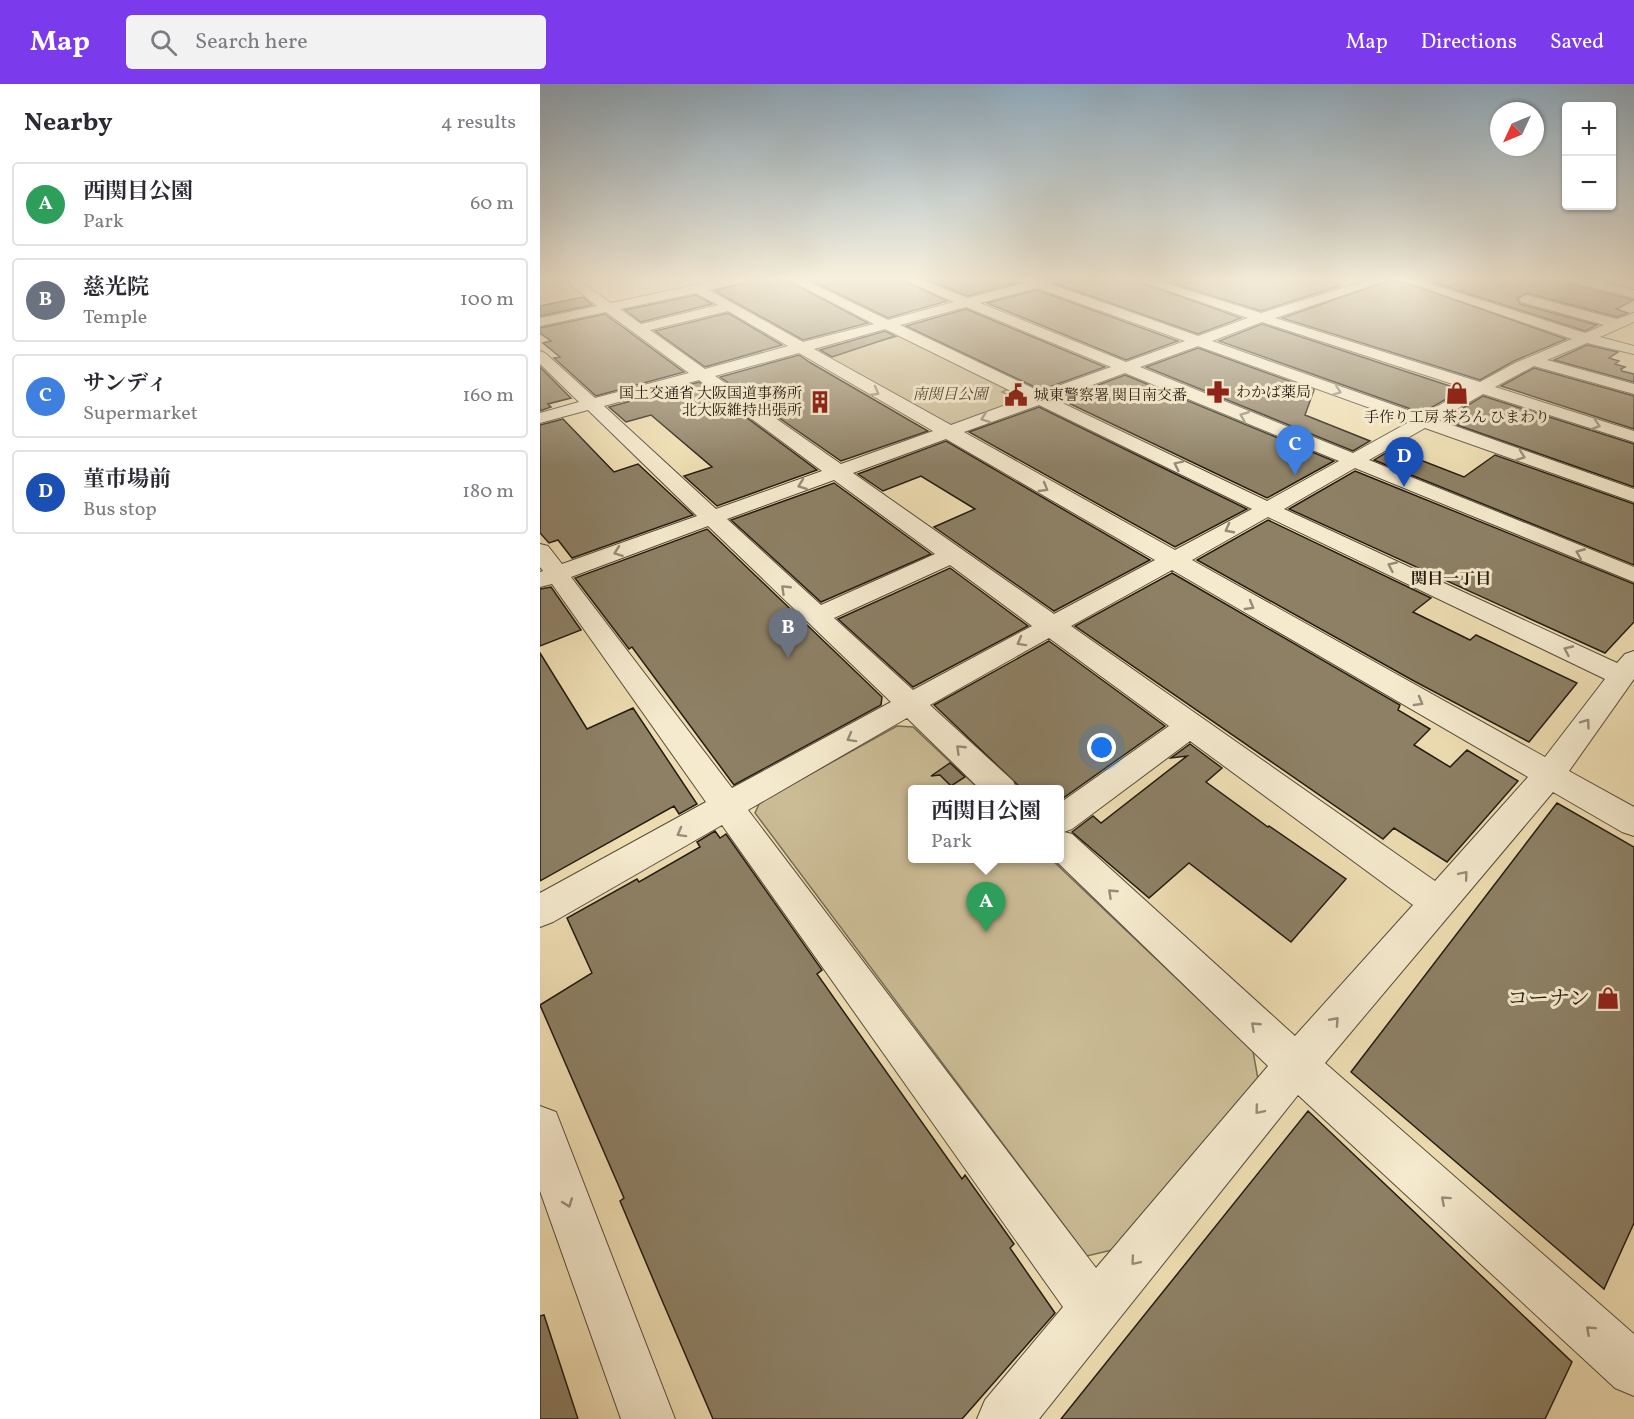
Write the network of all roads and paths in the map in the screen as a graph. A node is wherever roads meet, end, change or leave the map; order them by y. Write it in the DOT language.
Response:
graph roads {
  1 [pos="655,341"];
  2 [pos="786,341"];
  3 [pos="826,341"];
  4 [pos="924,341"];
  5 [pos="1062,341"];
  6 [pos="1195,341"];
  7 [pos="1203,341"];
  8 [pos="1335,341"];
  9 [pos="1577,341"];
  10 [pos="1598,341"];
  11 [pos="799,349"];
  12 [pos="1634,350"];
  13 [pos="540,356"];
  14 [pos="1532,361"];
  15 [pos="1125,367"];
  16 [pos="703,375"];
  17 [pos="1481,388"];
  18 [pos="1634,389"];
  19 [pos="1040,398"];
  20 [pos="589,405"];
  21 [pos="540,418"];
  22 [pos="1424,422"];
  23 [pos="946,432"];
  24 [pos="1634,437"];
  25 [pos="1352,460"];
  26 [pos="838,472"];
  27 [pos="1634,496"];
  28 [pos="1268,509"];
  29 [pos="713,518"];
  30 [pos="952,555"];
  31 [pos="1171,561"];
  32 [pos="545,568"];
  33 [pos="1634,575"];
  34 [pos="815,617"];
  35 [pos="1053,625"];
  36 [pos="1628,668"];
  37 [pos="912,704"];
  38 [pos="1189,727"];
  39 [pos="1548,776"];
  40 [pos="998,785"];
  41 [pos="727,808"];
  42 [pos="1064,816"];
  43 [pos="1634,823"];
  44 [pos="1064,849"];
  45 [pos="1439,904"];
  46 [pos="540,911"];
  47 [pos="1296,1065"];
  48 [pos="540,1128"];
  49 [pos="1095,1309"];
  50 [pos="1634,1369"];
  51 [pos="648,1419"];
  52 [pos="1004,1419"];
  1 -- 16 [label="street"];
  2 -- 11 [label="street"];
  3 -- 11 [label="street"];
  4 -- 19 [label="street"];
  5 -- 15 [label="street"];
  6 -- 15 [label="street"];
  7 -- 22 [label="street, one-way"];
  8 -- 17 [label="street"];
  9 -- 14 [label="street"];
  10 -- 12 [label="street"];
  11 -- 16 [label="street"];
  11 -- 23 [label="street, one-way"];
  13 -- 20 [label="street"];
  14 -- 17 [label="street"];
  14 -- 18 [label="street"];
  15 -- 19 [label="street"];
  25 -- 15 [label="street, one-way"];
  16 -- 20 [label="street"];
  16 -- 26 [label="street"];
  17 -- 22 [label="street"];
  17 -- 24 [label="street, one-way"];
  19 -- 23 [label="street, one-way"];
  28 -- 19 [label="street, one-way"];
  20 -- 21 [label="street"];
  20 -- 29 [label="street"];
  22 -- 25 [label="street"];
  22 -- 27 [label="street, one-way"];
  23 -- 26 [label="street"];
  23 -- 31 [label="street, one-way"];
  25 -- 28 [label="street"];
  33 -- 25 [label="street, one-way"];
  26 -- 29 [label="street, one-way"];
  26 -- 30 [label="street"];
  28 -- 31 [label="street, one-way"];
  36 -- 28 [label="street, one-way"];
  29 -- 32 [label="street, one-way"];
  34 -- 29 [label="street, one-way"];
  30 -- 34 [label="street"];
  30 -- 35 [label="street"];
  31 -- 35 [label="street"];
  31 -- 39 [label="street, one-way"];
  32 -- 41 [label="street"];
  34 -- 37 [label="street"];
  35 -- 37 [label="street, one-way"];
  35 -- 38 [label="street"];
  39 -- 36 [label="street, one-way"];
  40 -- 37 [label="street, one-way"];
  37 -- 41 [label="street, one-way"];
  38 -- 42 [label="street"];
  38 -- 45 [label="street"];
  39 -- 43 [label="street"];
  45 -- 39 [label="street, one-way"];
  41 -- 46 [label="street, one-way"];
  41 -- 49 [label="street"];
  47 -- 44 [label="street, one-way"];
  47 -- 45 [label="street, one-way"];
  47 -- 49 [label="street, one-way"];
  50 -- 47 [label="street, one-way"];
  48 -- 51 [label="street, one-way"];
  49 -- 52 [label="street"];
}
